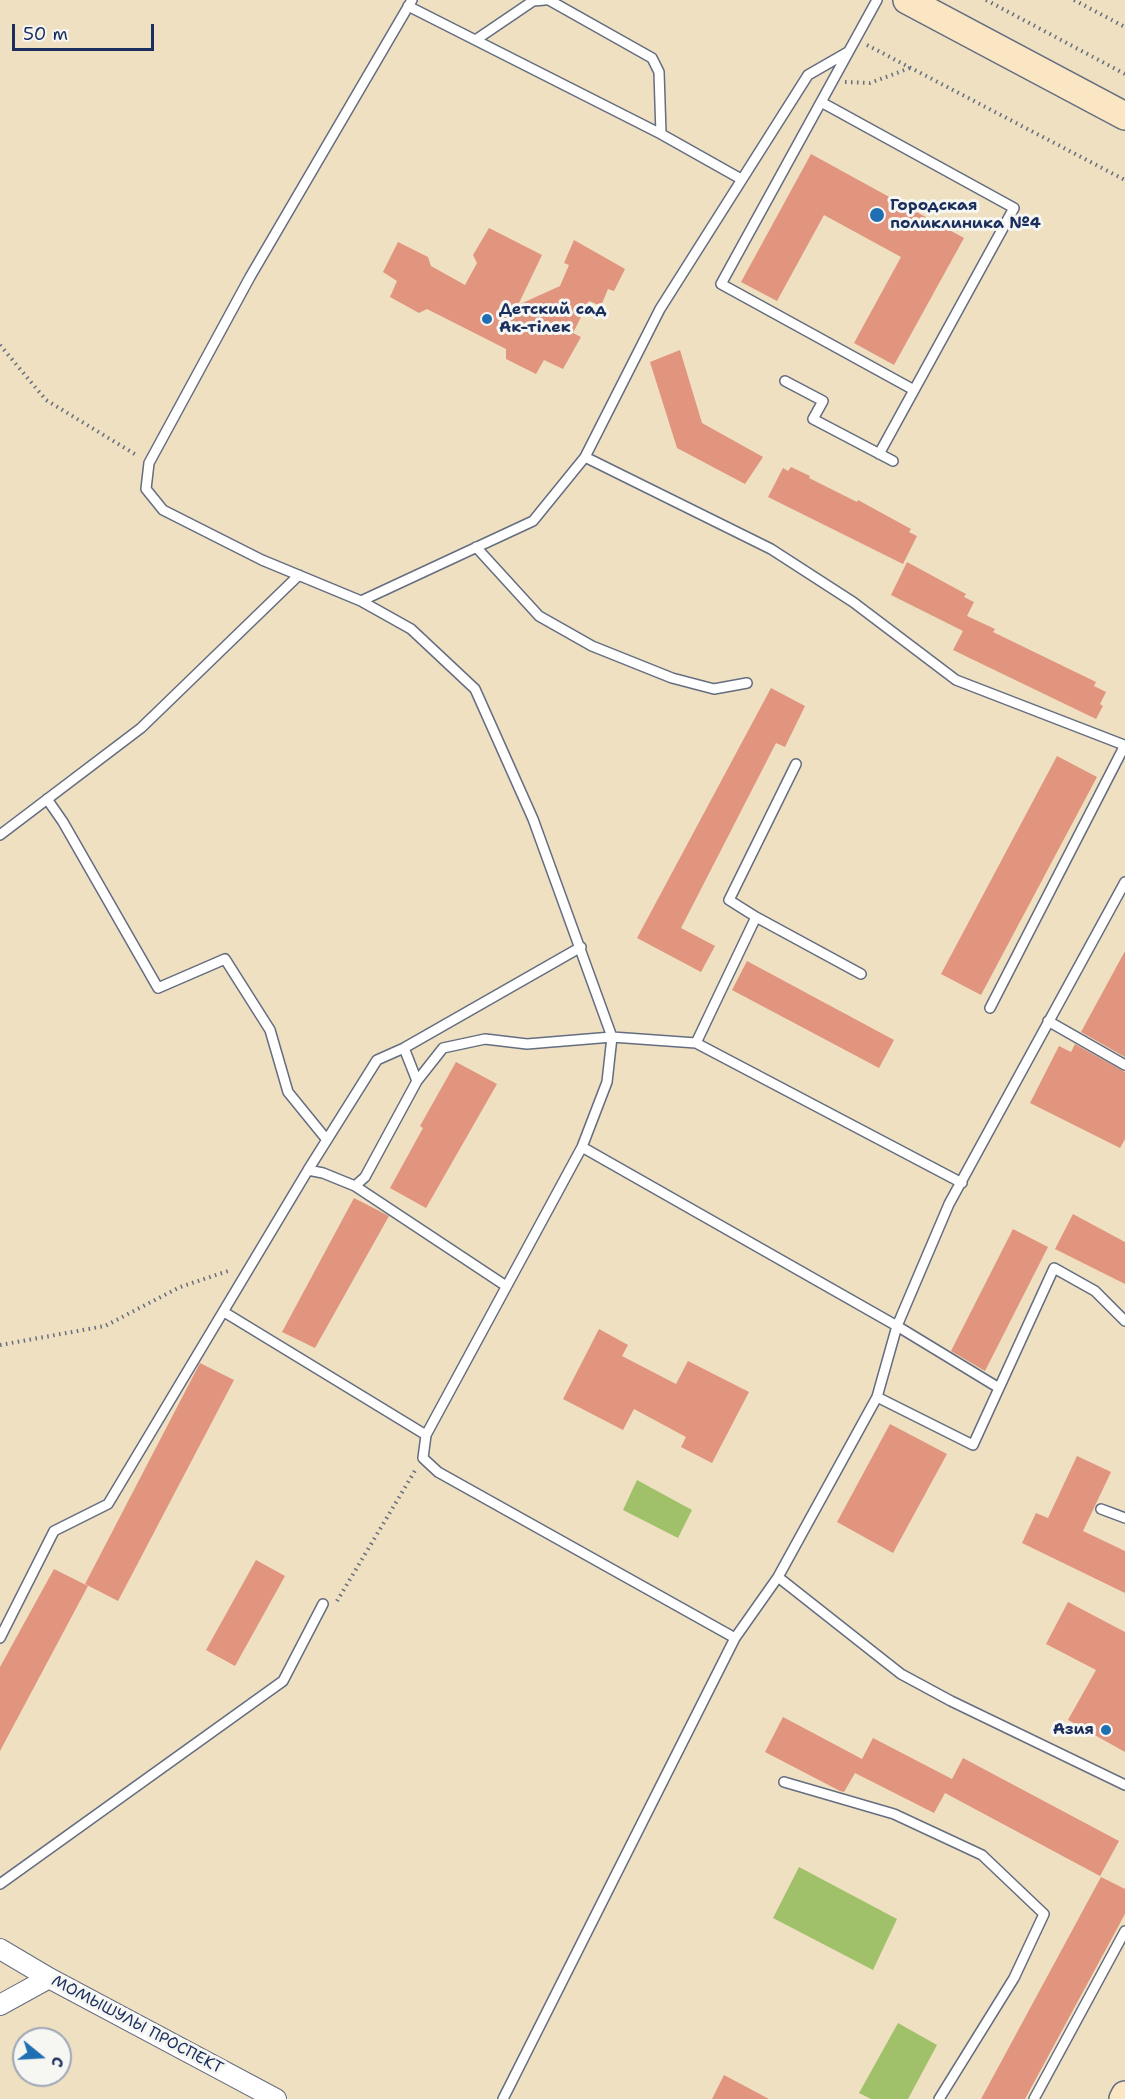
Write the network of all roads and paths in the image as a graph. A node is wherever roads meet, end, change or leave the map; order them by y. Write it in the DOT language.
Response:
graph roads {
  1 [pos="547,0"];
  2 [pos="877,0"];
  3 [pos="908,0"];
  4 [pos="986,0"];
  5 [pos="1074,0"];
  6 [pos="410,3"];
  7 [pos="1125,27"];
  8 [pos="477,39"];
  9 [pos="856,39"];
  10 [pos="848,52"];
  11 [pos="910,68"];
  12 [pos="1125,74"];
  13 [pos="833,81"];
  14 [pos="821,102"];
  15 [pos="1125,116"];
  16 [pos="661,134"];
  17 [pos="741,179"];
  18 [pos="1125,180"];
  19 [pos="0,345"];
  20 [pos="785,381"];
  21 [pos="914,390"];
  22 [pos="879,454"];
  23 [pos="585,457"];
  24 [pos="893,461"];
  25 [pos="149,463"];
  26 [pos="476,547"];
  27 [pos="299,575"];
  28 [pos="361,602"];
  29 [pos="747,682"];
  30 [pos="1124,745"];
  31 [pos="796,764"];
  32 [pos="47,799"];
  33 [pos="0,835"];
  34 [pos="1125,882"];
  35 [pos="756,916"];
  36 [pos="581,947"];
  37 [pos="861,974"];
  38 [pos="990,1008"];
  39 [pos="1048,1021"];
  40 [pos="612,1037"];
  41 [pos="696,1043"];
  42 [pos="404,1048"];
  43 [pos="1125,1065"];
  44 [pos="417,1081"];
  45 [pos="327,1140"];
  46 [pos="582,1147"];
  47 [pos="308,1170"];
  48 [pos="962,1183"];
  49 [pos="356,1186"];
  50 [pos="254,1263"];
  51 [pos="506,1286"];
  52 [pos="224,1312"];
  53 [pos="1125,1321"];
  54 [pos="897,1326"];
  55 [pos="0,1345"];
  56 [pos="999,1388"];
  57 [pos="877,1396"];
  58 [pos="426,1435"];
  59 [pos="423,1458"];
  60 [pos="1101,1509"];
  61 [pos="1125,1518"];
  62 [pos="778,1577"];
  63 [pos="323,1604"];
  64 [pos="0,1638"];
  65 [pos="735,1638"];
  66 [pos="784,1782"];
  67 [pos="1125,1785"];
  68 [pos="0,1884"];
  69 [pos="1125,1931"];
  70 [pos="0,1949"];
  71 [pos="49,1978"];
  72 [pos="0,2005"];
  73 [pos="276,2099"];
  74 [pos="503,2099"];
  75 [pos="939,2099"];
  76 [pos="1034,2099"];
  1 -- 8 [label="lane"];
  1 -- 16 [label="lane"];
  2 -- 9 [label="lane"];
  3 -- 15 [label="main road"];
  4 -- 12 [label="path"];
  5 -- 7 [label="path"];
  6 -- 8 [label="lane"];
  6 -- 25 [label="lane"];
  8 -- 16 [label="lane"];
  9 -- 10 [label="lane"];
  9 -- 11 [label="path"];
  10 -- 13 [label="lane"];
  10 -- 17 [label="lane"];
  11 -- 13 [label="path"];
  11 -- 18 [label="path"];
  13 -- 14 [label="lane"];
  14 -- 21 [label="lane"];
  14 -- 21 [label="lane"];
  16 -- 17 [label="lane"];
  17 -- 23 [label="lane"];
  19 -- 25 [label="path"];
  20 -- 22 [label="lane"];
  21 -- 22 [label="lane"];
  22 -- 24 [label="lane"];
  23 -- 26 [label="lane"];
  23 -- 30 [label="lane"];
  25 -- 27 [label="lane"];
  26 -- 28 [label="lane"];
  26 -- 29 [label="lane"];
  27 -- 28 [label="lane"];
  27 -- 32 [label="lane"];
  28 -- 36 [label="lane"];
  30 -- 38 [label="lane"];
  31 -- 35 [label="lane"];
  32 -- 33 [label="lane"];
  32 -- 45 [label="lane"];
  34 -- 39 [label="lane"];
  35 -- 37 [label="lane"];
  35 -- 41 [label="lane"];
  36 -- 40 [label="lane"];
  36 -- 42 [label="lane"];
  39 -- 43 [label="lane"];
  39 -- 48 [label="lane"];
  40 -- 41 [label="lane"];
  40 -- 44 [label="lane"];
  40 -- 46 [label="lane"];
  41 -- 48 [label="lane"];
  42 -- 44 [label="lane"];
  42 -- 45 [label="lane"];
  44 -- 49 [label="lane"];
  45 -- 47 [label="lane"];
  46 -- 51 [label="lane"];
  46 -- 54 [label="lane"];
  47 -- 49 [label="lane"];
  47 -- 50 [label="lane"];
  48 -- 54 [label="lane"];
  49 -- 51 [label="lane"];
  50 -- 52 [label="lane"];
  50 -- 55 [label="path"];
  51 -- 58 [label="lane"];
  52 -- 58 [label="lane"];
  52 -- 64 [label="lane"];
  53 -- 56 [label="lane"];
  54 -- 56 [label="lane"];
  54 -- 57 [label="lane"];
  56 -- 57 [label="lane"];
  57 -- 62 [label="lane"];
  58 -- 59 [label="lane"];
  59 -- 63 [label="path"];
  59 -- 65 [label="lane"];
  60 -- 61 [label="lane"];
  62 -- 65 [label="lane"];
  62 -- 67 [label="lane"];
  63 -- 68 [label="lane"];
  65 -- 74 [label="lane"];
  66 -- 75 [label="lane"];
  69 -- 76 [label="lane"];
  70 -- 71 [label="street, МОМЫШУЛЫ ПРОСПЕКТ"];
  71 -- 72 [label="street"];
  71 -- 73 [label="street, МОМЫШУЛЫ ПРОСПЕКТ"];
}
